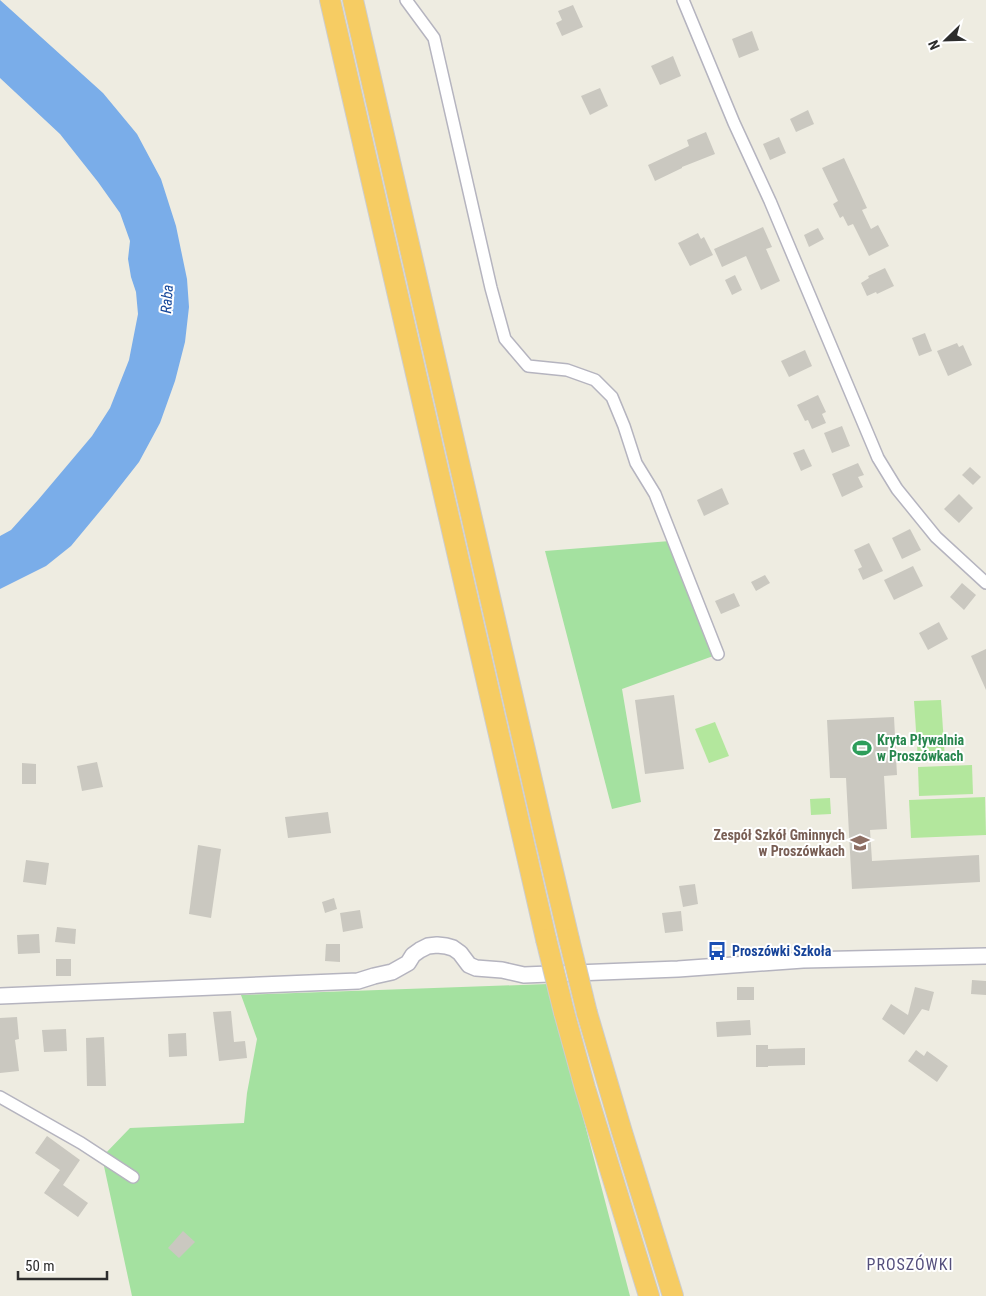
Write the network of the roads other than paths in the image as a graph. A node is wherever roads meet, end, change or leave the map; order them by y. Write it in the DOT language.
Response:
graph roads {
  1 [pos="330,0"];
  2 [pos="353,0"];
  3 [pos="406,0"];
  4 [pos="683,0"];
  5 [pos="986,583"];
  6 [pos="718,654"];
  7 [pos="986,956"];
  8 [pos="0,996"];
  9 [pos="0,1097"];
  10 [pos="134,1177"];
  11 [pos="649,1296"];
  12 [pos="673,1296"];
  1 -- 11 [label="highway, bridge"];
  2 -- 12 [label="highway, bridge"];
  3 -- 6 [label="street"];
  4 -- 5 [label="street"];
  7 -- 8 [label="main road"];
  9 -- 10 [label="street"];
}
